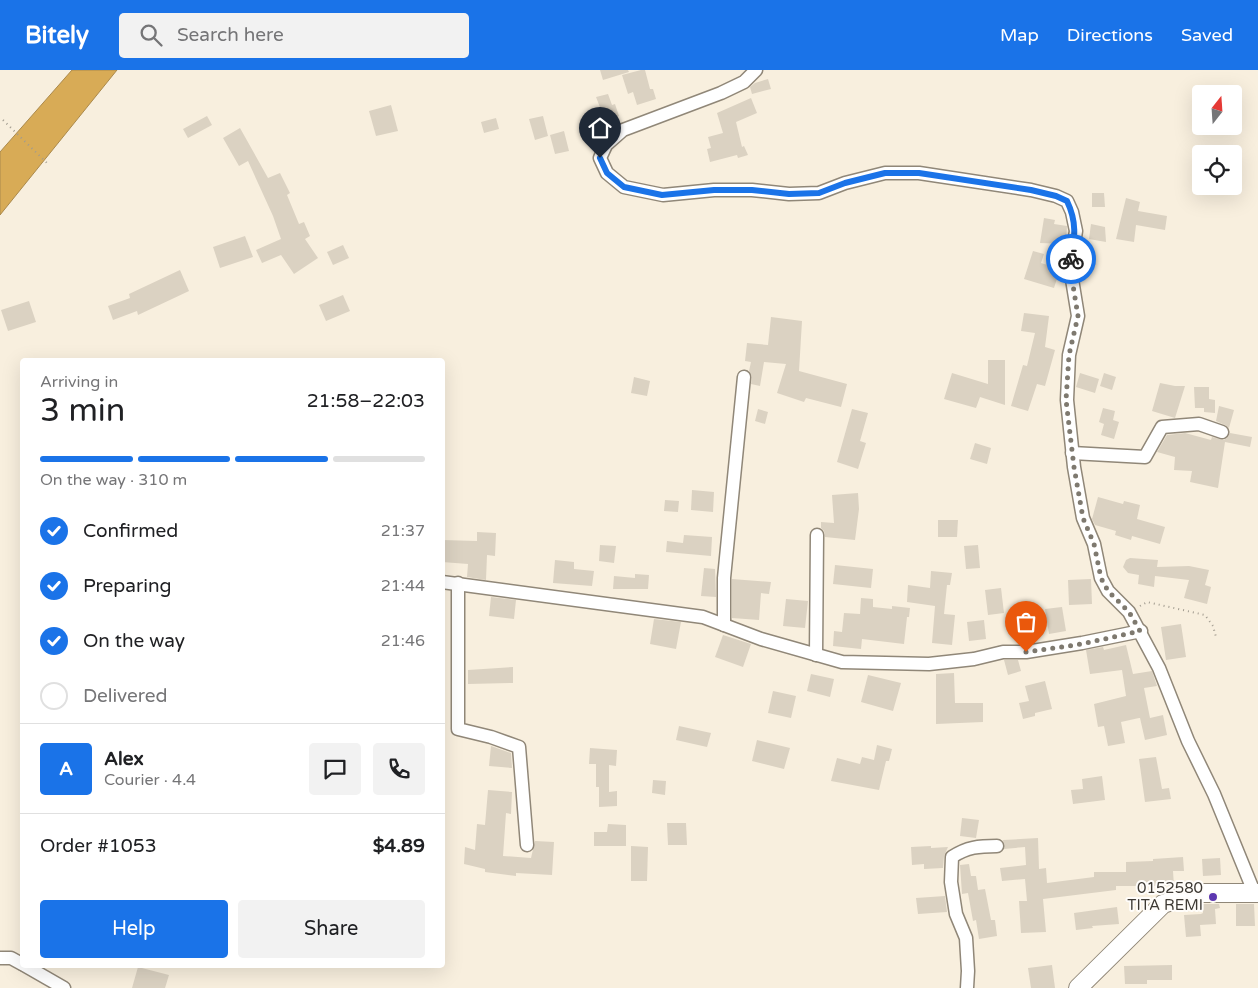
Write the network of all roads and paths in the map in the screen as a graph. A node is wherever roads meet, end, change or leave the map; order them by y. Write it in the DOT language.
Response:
graph roads {
  1 [pos="756,70"];
  2 [pos="3,120"];
  3 [pos="48,164"];
  4 [pos="744,377"];
  5 [pos="1222,432"];
  6 [pos="1072,453"];
  7 [pos="817,535"];
  8 [pos="445,582"];
  9 [pos="458,583"];
  10 [pos="1129,612"];
  11 [pos="724,625"];
  12 [pos="1140,631"];
  13 [pos="1216,637"];
  14 [pos="816,655"];
  15 [pos="527,845"];
  16 [pos="998,846"];
  17 [pos="1256,893"];
  18 [pos="0,958"];
  19 [pos="20,963"];
  20 [pos="28,968"];
  21 [pos="64,988"];
  22 [pos="967,988"];
  23 [pos="1078,988"];
  1 -- 6 [label="street"];
  2 -- 3 [label="path"];
  4 -- 11 [label="street"];
  5 -- 6 [label="street"];
  6 -- 10 [label="street"];
  7 -- 14 [label="street"];
  8 -- 9 [label="street"];
  9 -- 11 [label="street"];
  9 -- 15 [label="street"];
  10 -- 12 [label="street"];
  10 -- 13 [label="path"];
  11 -- 14 [label="street"];
  12 -- 14 [label="street"];
  12 -- 17 [label="street"];
  16 -- 22 [label="street"];
  17 -- 23 [label="street"];
  18 -- 19 [label="street"];
  20 -- 21 [label="street"];
}
